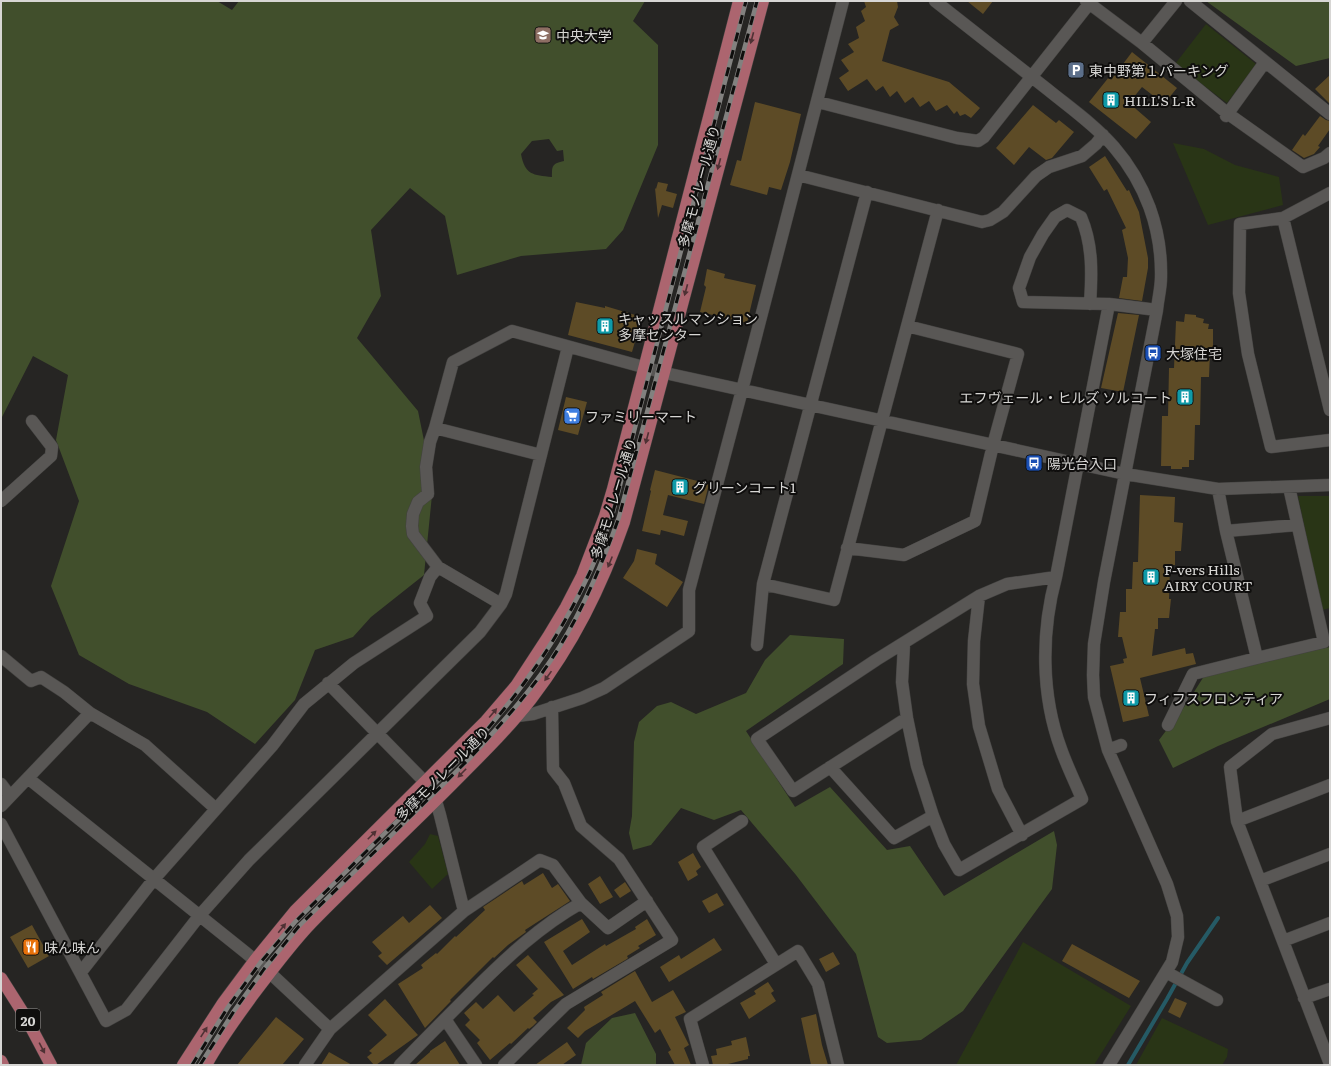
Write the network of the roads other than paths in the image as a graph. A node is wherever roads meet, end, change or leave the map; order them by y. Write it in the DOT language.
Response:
graph roads {
  1 [pos="739,1"];
  2 [pos="763,1"];
  3 [pos="843,1"];
  4 [pos="935,1"];
  5 [pos="1176,1"];
  6 [pos="1190,1"];
  7 [pos="1088,3"];
  8 [pos="1142,43"];
  9 [pos="1265,62"];
  10 [pos="1032,78"];
  11 [pos="818,102"];
  12 [pos="1227,114"];
  13 [pos="1330,114"];
  14 [pos="1103,135"];
  15 [pos="1330,153"];
  16 [pos="798,176"];
  17 [pos="867,192"];
  18 [pos="1330,192"];
  19 [pos="938,210"];
  20 [pos="1283,218"];
  21 [pos="1090,304"];
  22 [pos="1109,304"];
  23 [pos="1157,310"];
  24 [pos="907,326"];
  25 [pos="568,347"];
  26 [pos="645,368"];
  27 [pos="665,373"];
  28 [pos="742,390"];
  29 [pos="811,405"];
  30 [pos="1330,410"];
  31 [pos="32,421"];
  32 [pos="881,421"];
  33 [pos="435,428"];
  34 [pos="1330,440"];
  35 [pos="993,445"];
  36 [pos="541,455"];
  37 [pos="1077,464"];
  38 [pos="1125,474"];
  39 [pos="1330,485"];
  40 [pos="1289,487"];
  41 [pos="1218,489"];
  42 [pos="1,501"];
  43 [pos="1297,525"];
  44 [pos="1226,531"];
  45 [pos="848,548"];
  46 [pos="438,567"];
  47 [pos="1056,577"];
  48 [pos="763,584"];
  49 [pos="979,596"];
  50 [pos="501,604"];
  51 [pos="904,644"];
  52 [pos="757,645"];
  53 [pos="1,656"];
  54 [pos="1257,658"];
  55 [pos="328,683"];
  56 [pos="552,707"];
  57 [pos="90,713"];
  58 [pos="517,716"];
  59 [pos="907,718"];
  60 [pos="1330,718"];
  61 [pos="1168,725"];
  62 [pos="377,733"];
  63 [pos="1121,745"];
  64 [pos="1108,750"];
  65 [pos="830,767"];
  66 [pos="29,778"];
  67 [pos="425,782"];
  68 [pos="1,784"];
  69 [pos="1330,785"];
  70 [pos="10,796"];
  71 [pos="436,801"];
  72 [pos="1,806"];
  73 [pos="216,809"];
  74 [pos="933,816"];
  75 [pos="742,821"];
  76 [pos="1237,821"];
  77 [pos="1,824"];
  78 [pos="1022,834"];
  79 [pos="1330,854"];
  80 [pos="154,879"];
  81 [pos="1260,881"];
  82 [pos="647,901"];
  83 [pos="581,903"];
  84 [pos="464,911"];
  85 [pos="200,915"];
  86 [pos="1330,923"];
  87 [pos="1282,941"];
  88 [pos="255,960"];
  89 [pos="776,964"];
  90 [pos="81,972"];
  91 [pos="270,972"];
  92 [pos="1175,977"];
  93 [pos="1,978"];
  94 [pos="1330,989"];
  95 [pos="1304,998"];
  96 [pos="1216,1000"];
  97 [pos="445,1019"];
  98 [pos="330,1029"];
  99 [pos="1,1061"];
  100 [pos="1330,1064"];
  101 [pos="3,1065"];
  102 [pos="51,1065"];
  103 [pos="184,1065"];
  104 [pos="206,1065"];
  105 [pos="305,1065"];
  106 [pos="400,1065"];
  107 [pos="476,1065"];
  108 [pos="504,1065"];
  109 [pos="703,1065"];
  110 [pos="838,1065"];
  111 [pos="1109,1065"];
  1 -- 26 [label="main road, 多摩モノレール通り"];
  2 -- 27 [label="main road, 多摩モノレール通り, one-way"];
  3 -- 11 [label="street"];
  4 -- 10 [label="street"];
  5 -- 8 [label="street"];
  6 -- 9 [label="street"];
  7 -- 8 [label="street"];
  7 -- 10 [label="street"];
  8 -- 12 [label="street"];
  9 -- 12 [label="street"];
  9 -- 13 [label="street"];
  10 -- 11 [label="street"];
  10 -- 14 [label="street"];
  11 -- 16 [label="street"];
  12 -- 15 [label="street"];
  14 -- 19 [label="street"];
  14 -- 23 [label="street"];
  16 -- 17 [label="street"];
  16 -- 28 [label="street"];
  17 -- 19 [label="street"];
  17 -- 29 [label="street"];
  18 -- 20 [label="street"];
  19 -- 24 [label="street"];
  20 -- 30 [label="street"];
  20 -- 34 [label="street"];
  21 -- 21 [label="street"];
  21 -- 22 [label="street"];
  22 -- 23 [label="street"];
  22 -- 37 [label="street"];
  23 -- 38 [label="street"];
  24 -- 32 [label="street"];
  24 -- 35 [label="street"];
  25 -- 26 [label="street"];
  25 -- 33 [label="street"];
  25 -- 36 [label="street"];
  26 -- 27 [label="street"];
  67 -- 26 [label="main road, 多摩モノレール通り, one-way"];
  27 -- 28 [label="street"];
  27 -- 58 [label="main road, 多摩モノレール通り, one-way"];
  28 -- 29 [label="street"];
  28 -- 56 [label="street"];
  29 -- 32 [label="street"];
  29 -- 48 [label="street"];
  31 -- 42 [label="street"];
  32 -- 35 [label="street"];
  32 -- 45 [label="street"];
  33 -- 36 [label="street"];
  33 -- 46 [label="street"];
  35 -- 37 [label="street"];
  35 -- 45 [label="street"];
  36 -- 50 [label="street"];
  37 -- 38 [label="street"];
  37 -- 47 [label="street"];
  38 -- 41 [label="street"];
  38 -- 64 [label="street"];
  39 -- 40 [label="street"];
  40 -- 41 [label="street"];
  40 -- 43 [label="street"];
  41 -- 44 [label="street"];
  43 -- 44 [label="street"];
  43 -- 54 [label="street"];
  44 -- 54 [label="street"];
  45 -- 48 [label="street"];
  46 -- 50 [label="street"];
  46 -- 55 [label="street"];
  47 -- 49 [label="street"];
  47 -- 78 [label="street"];
  48 -- 52 [label="street"];
  49 -- 51 [label="street"];
  49 -- 78 [label="street"];
  50 -- 62 [label="street"];
  51 -- 59 [label="street"];
  51 -- 65 [label="street"];
  53 -- 57 [label="street"];
  54 -- 61 [label="street"];
  55 -- 62 [label="street"];
  55 -- 73 [label="street"];
  56 -- 58 [label="street"];
  56 -- 82 [label="street"];
  57 -- 66 [label="street"];
  57 -- 73 [label="street"];
  58 -- 71 [label="main road, 多摩モノレール通り, one-way"];
  59 -- 65 [label="street"];
  59 -- 74 [label="street"];
  60 -- 76 [label="street"];
  62 -- 67 [label="street"];
  62 -- 85 [label="street"];
  63 -- 64 [label="street"];
  64 -- 92 [label="street"];
  65 -- 74 [label="street"];
  66 -- 70 [label="street"];
  66 -- 80 [label="street"];
  67 -- 71 [label="street"];
  88 -- 67 [label="main road, 多摩モノレール通り, one-way"];
  68 -- 70 [label="street"];
  69 -- 76 [label="street"];
  70 -- 72 [label="street"];
  71 -- 84 [label="street"];
  71 -- 91 [label="main road, 多摩モノレール通り"];
  73 -- 80 [label="street"];
  74 -- 78 [label="street"];
  75 -- 89 [label="street"];
  76 -- 81 [label="street"];
  77 -- 90 [label="street"];
  79 -- 81 [label="street"];
  80 -- 85 [label="street"];
  80 -- 90 [label="street"];
  81 -- 87 [label="street"];
  82 -- 83 [label="street"];
  82 -- 108 [label="street"];
  83 -- 84 [label="street"];
  83 -- 97 [label="street"];
  84 -- 98 [label="street"];
  85 -- 88 [label="street"];
  85 -- 90 [label="street"];
  86 -- 87 [label="street"];
  87 -- 95 [label="street"];
  88 -- 91 [label="street"];
  103 -- 88 [label="main road, 多摩モノレール通り, one-way"];
  89 -- 109 [label="street"];
  89 -- 110 [label="street"];
  91 -- 98 [label="street"];
  91 -- 104 [label="main road, 多摩モノレール通り"];
  92 -- 96 [label="street"];
  92 -- 111 [label="street"];
  93 -- 102 [label="main road, 20, one-way"];
  94 -- 95 [label="street"];
  95 -- 100 [label="street"];
  97 -- 106 [label="street"];
  97 -- 107 [label="street"];
  98 -- 105 [label="street"];
  99 -- 101 [label="main road"];
}
